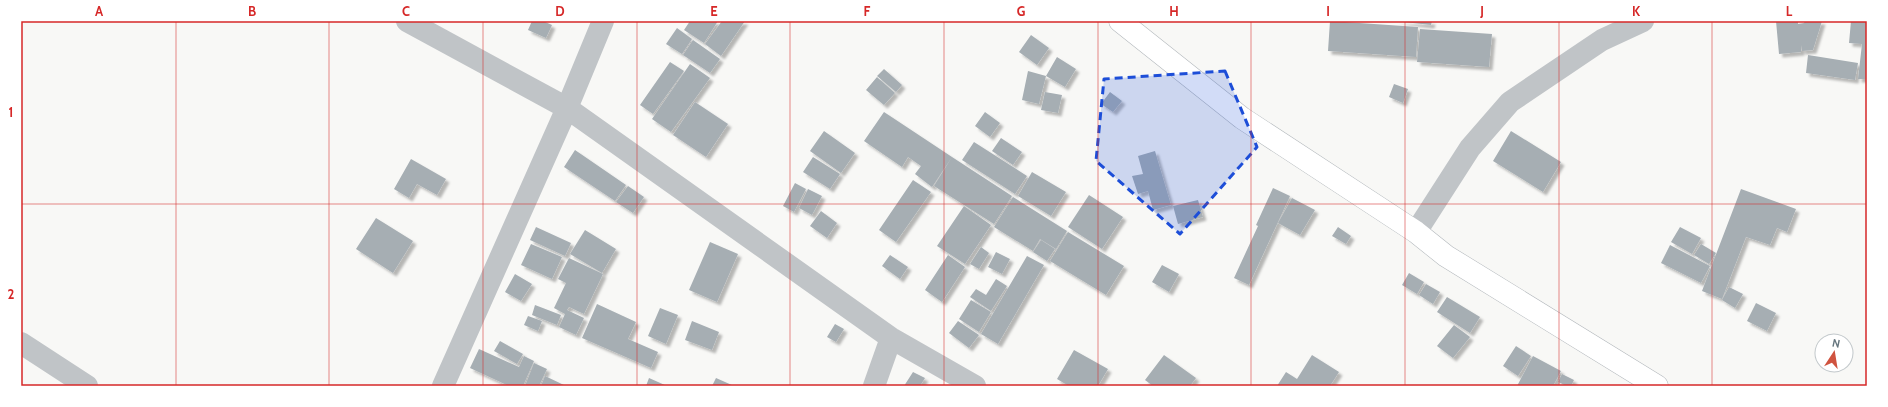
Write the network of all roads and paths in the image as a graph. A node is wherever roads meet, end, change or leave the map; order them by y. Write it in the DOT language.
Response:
graph roads {
  1 [pos="407,21"];
  2 [pos="603,21"];
  3 [pos="1120,21"];
  4 [pos="1643,21"];
  5 [pos="567,108"];
  6 [pos="1416,232"];
  7 [pos="891,338"];
  8 [pos="21,343"];
  9 [pos="87,386"];
  10 [pos="443,386"];
  11 [pos="874,386"];
  12 [pos="975,386"];
  13 [pos="1657,386"];
  1 -- 5 [label="street"];
  2 -- 5 [label="street"];
  3 -- 6 [label="street"];
  4 -- 6 [label="street"];
  5 -- 7 [label="street"];
  5 -- 10 [label="street"];
  6 -- 13 [label="street"];
  7 -- 11 [label="street"];
  7 -- 12 [label="street"];
  8 -- 9 [label="street"];
}
